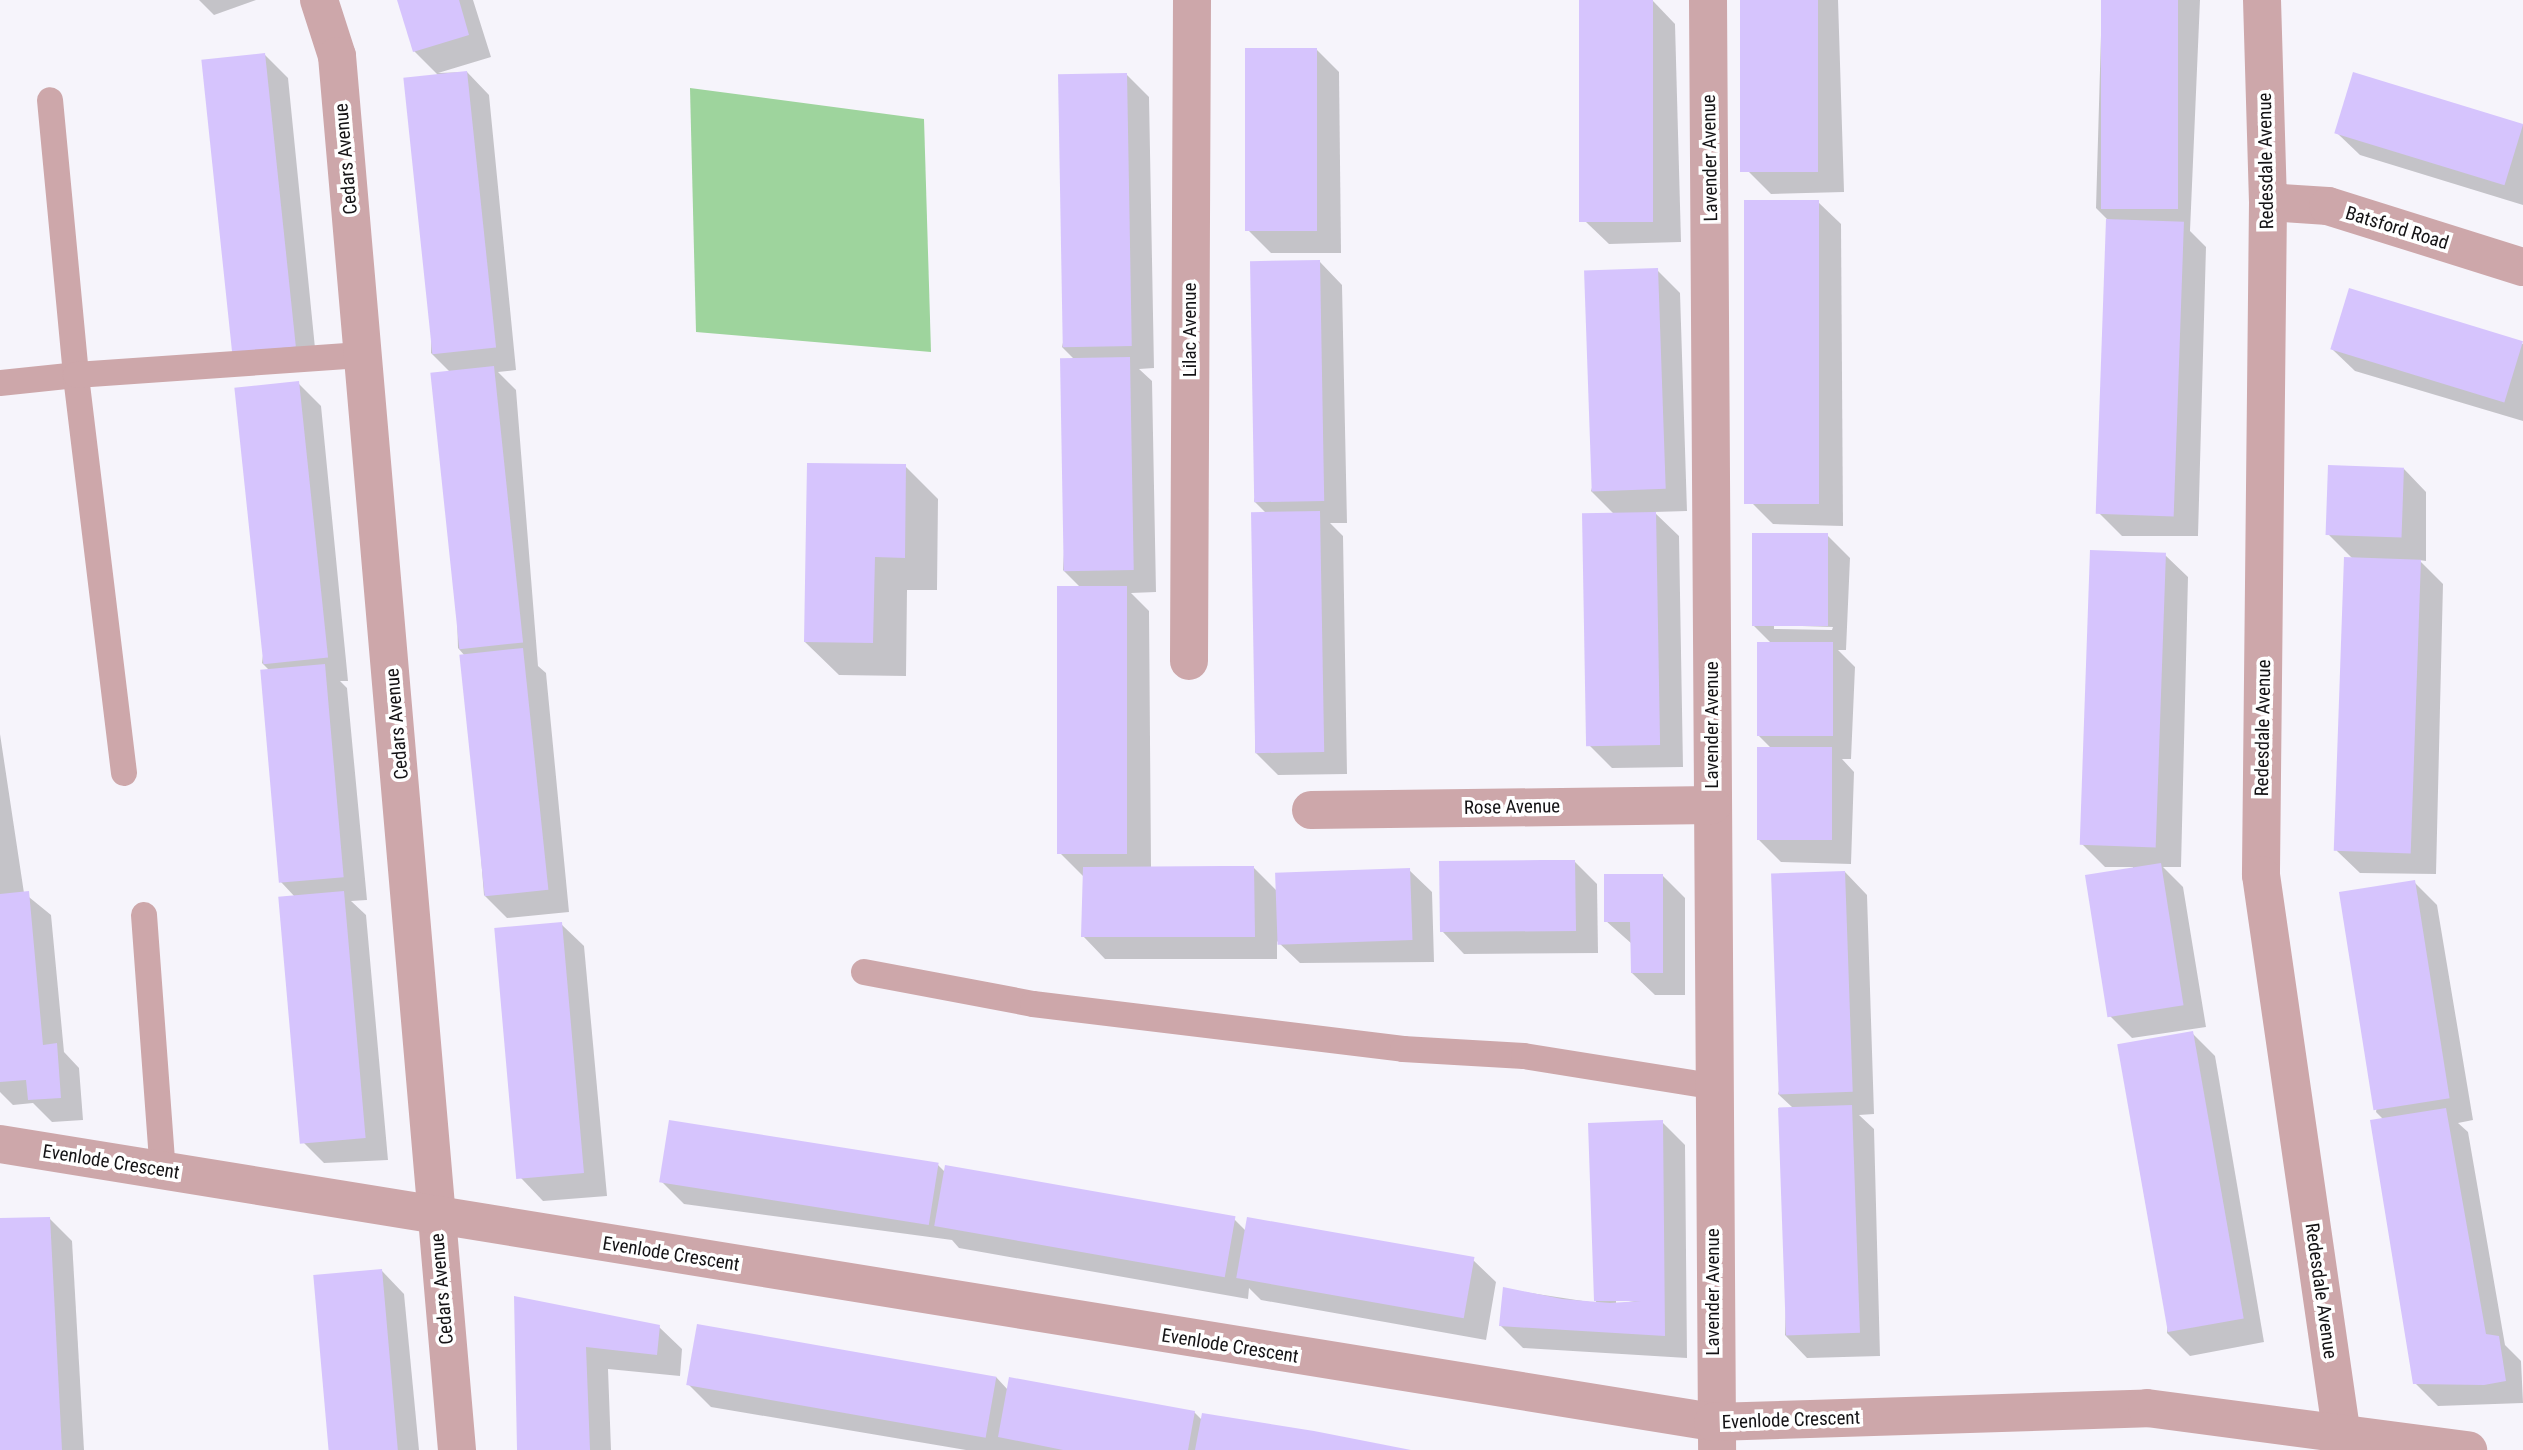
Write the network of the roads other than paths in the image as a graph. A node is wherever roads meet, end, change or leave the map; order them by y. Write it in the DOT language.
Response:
graph roads {
  1 [pos="319,0"];
  2 [pos="1192,0"];
  3 [pos="1708,0"];
  4 [pos="2262,0"];
  5 [pos="50,100"];
  6 [pos="2268,202"];
  7 [pos="2523,267"];
  8 [pos="364,355"];
  9 [pos="76,374"];
  10 [pos="0,383"];
  11 [pos="1189,661"];
  12 [pos="124,774"];
  13 [pos="1712,805"];
  14 [pos="1311,810"];
  15 [pos="144,915"];
  16 [pos="864,972"];
  17 [pos="1712,1086"];
  18 [pos="0,1144"];
  19 [pos="163,1171"];
  20 [pos="436,1216"];
  21 [pos="1715,1436"];
  22 [pos="2343,1441"];
  23 [pos="457,1450"];
  24 [pos="2468,1450"];
  1 -- 8 [label="street, Cedars Avenue"];
  2 -- 11 [label="street, Lilac Avenue"];
  3 -- 13 [label="street, Lavender Avenue"];
  4 -- 6 [label="street, Redesdale Avenue"];
  5 -- 9 [label="lane"];
  6 -- 7 [label="street, Batsford Road"];
  6 -- 22 [label="street, Redesdale Avenue"];
  8 -- 9 [label="lane"];
  8 -- 20 [label="street, Cedars Avenue"];
  9 -- 10 [label="lane"];
  9 -- 12 [label="lane"];
  13 -- 14 [label="street, Rose Avenue"];
  13 -- 17 [label="street, Lavender Avenue"];
  15 -- 19 [label="lane"];
  16 -- 17 [label="lane"];
  17 -- 21 [label="street, Lavender Avenue"];
  18 -- 19 [label="street, Evenlode Crescent"];
  19 -- 20 [label="street, Evenlode Crescent"];
  20 -- 21 [label="street, Evenlode Crescent"];
  20 -- 23 [label="street, Cedars Avenue"];
  21 -- 22 [label="street, Evenlode Crescent"];
  22 -- 24 [label="street, Evenlode Crescent"];
}
